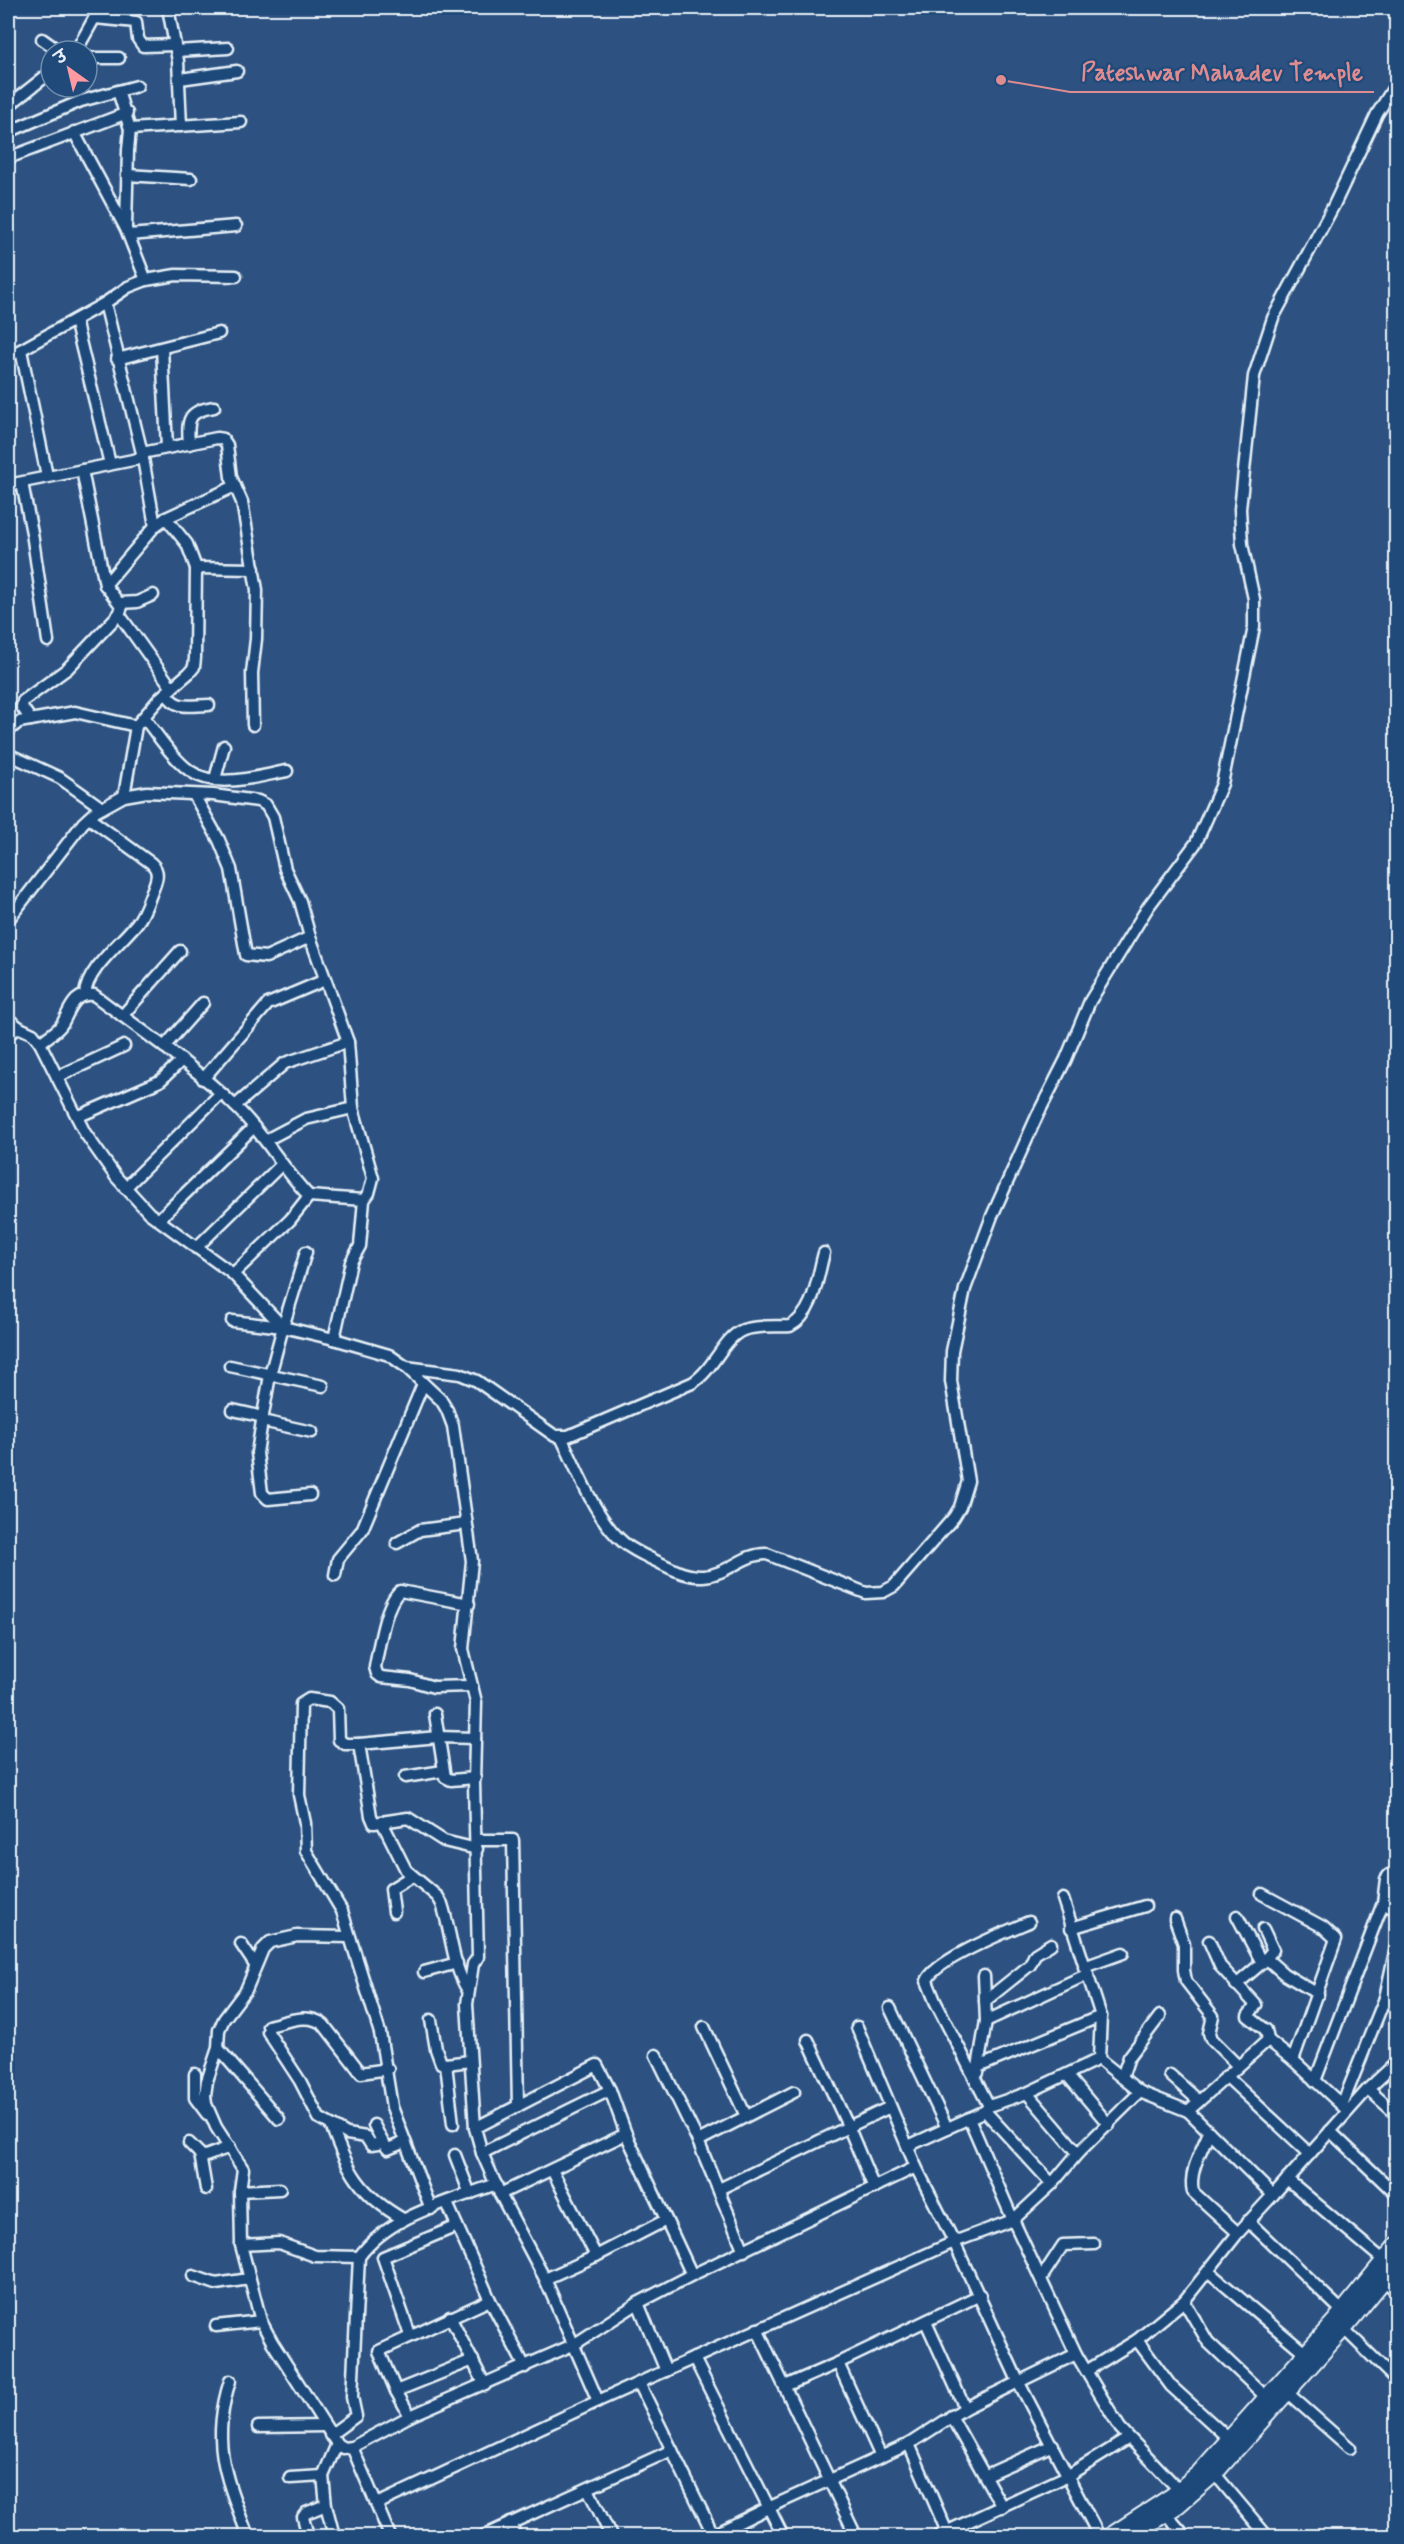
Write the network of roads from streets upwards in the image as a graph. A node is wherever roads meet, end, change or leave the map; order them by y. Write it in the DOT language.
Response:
graph roads {
  1 [pos="100,8"];
  2 [pos="168,8"];
  3 [pos="95,18"];
  4 [pos="83,39"];
  5 [pos="175,48"];
  6 [pos="228,48"];
  7 [pos="99,58"];
  8 [pos="119,58"];
  9 [pos="237,71"];
  10 [pos="180,79"];
  11 [pos="39,81"];
  12 [pos="1396,84"];
  13 [pos="137,86"];
  14 [pos="118,91"];
  15 [pos="8,106"];
  16 [pos="127,113"];
  17 [pos="241,122"];
  18 [pos="181,126"];
  19 [pos="130,129"];
  20 [pos="8,132"];
  21 [pos="74,132"];
  22 [pos="8,158"];
  23 [pos="127,174"];
  24 [pos="191,179"];
  25 [pos="236,226"];
  26 [pos="127,232"];
  27 [pos="236,276"];
  28 [pos="146,280"];
  29 [pos="105,303"];
  30 [pos="75,320"];
  31 [pos="219,333"];
  32 [pos="162,348"];
  33 [pos="21,350"];
  34 [pos="8,357"];
  35 [pos="117,359"];
  36 [pos="214,407"];
  37 [pos="189,444"];
  38 [pos="167,447"];
  39 [pos="142,455"];
  40 [pos="110,464"];
  41 [pos="82,470"];
  42 [pos="47,476"];
  43 [pos="22,483"];
  44 [pos="8,485"];
  45 [pos="235,486"];
  46 [pos="166,518"];
  47 [pos="155,526"];
  48 [pos="196,568"];
  49 [pos="254,569"];
  50 [pos="105,585"];
  51 [pos="153,595"];
  52 [pos="119,608"];
  53 [pos="48,641"];
  54 [pos="169,690"];
  55 [pos="209,705"];
  56 [pos="31,720"];
  57 [pos="140,722"];
  58 [pos="253,725"];
  59 [pos="8,731"];
  60 [pos="224,746"];
  61 [pos="8,755"];
  62 [pos="287,771"];
  63 [pos="215,779"];
  64 [pos="194,795"];
  65 [pos="124,796"];
  66 [pos="102,808"];
  67 [pos="89,818"];
  68 [pos="8,920"];
  69 [pos="310,937"];
  70 [pos="180,951"];
  71 [pos="325,980"];
  72 [pos="79,999"];
  73 [pos="203,1003"];
  74 [pos="122,1016"];
  75 [pos="8,1019"];
  76 [pos="20,1028"];
  77 [pos="8,1033"];
  78 [pos="348,1042"];
  79 [pos="40,1043"];
  80 [pos="124,1046"];
  81 [pos="164,1047"];
  82 [pos="180,1062"];
  83 [pos="57,1077"];
  84 [pos="203,1079"];
  85 [pos="219,1095"];
  86 [pos="235,1106"];
  87 [pos="353,1108"];
  88 [pos="77,1117"];
  89 [pos="252,1129"];
  90 [pos="266,1140"];
  91 [pos="281,1165"];
  92 [pos="126,1188"];
  93 [pos="309,1196"];
  94 [pos="364,1200"];
  95 [pos="159,1220"];
  96 [pos="196,1248"];
  97 [pos="306,1252"];
  98 [pos="824,1253"];
  99 [pos="233,1274"];
  100 [pos="232,1321"];
  101 [pos="283,1327"];
  102 [pos="334,1339"];
  103 [pos="230,1366"];
  104 [pos="406,1367"];
  105 [pos="270,1375"];
  106 [pos="423,1384"];
  107 [pos="323,1386"];
  108 [pos="233,1410"];
  109 [pos="262,1419"];
  110 [pos="312,1432"];
  111 [pos="561,1437"];
  112 [pos="310,1496"];
  113 [pos="466,1524"];
  114 [pos="397,1543"];
  115 [pos="335,1575"];
  116 [pos="469,1604"];
  117 [pos="472,1686"];
  118 [pos="435,1714"];
  119 [pos="438,1737"];
  120 [pos="475,1738"];
  121 [pos="359,1744"];
  122 [pos="442,1771"];
  123 [pos="405,1777"];
  124 [pos="475,1779"];
  125 [pos="382,1822"];
  126 [pos="477,1845"];
  127 [pos="1396,1873"];
  128 [pos="412,1876"];
  129 [pos="1262,1894"];
  130 [pos="1063,1899"];
  131 [pos="1383,1903"];
  132 [pos="1144,1906"];
  133 [pos="1396,1910"];
  134 [pos="394,1912"];
  135 [pos="1237,1916"];
  136 [pos="1175,1919"];
  137 [pos="1029,1922"];
  138 [pos="1071,1928"];
  139 [pos="1263,1929"];
  140 [pos="350,1937"];
  141 [pos="1209,1941"];
  142 [pos="241,1944"];
  143 [pos="1052,1944"];
  144 [pos="1123,1953"];
  145 [pos="1396,1953"];
  146 [pos="1264,1961"];
  147 [pos="457,1963"];
  148 [pos="255,1965"];
  149 [pos="1086,1970"];
  150 [pos="424,1972"];
  151 [pos="984,1976"];
  152 [pos="1236,1985"];
  153 [pos="467,1989"];
  154 [pos="1318,1994"];
  155 [pos="1385,1998"];
  156 [pos="985,2001"];
  157 [pos="1396,2007"];
  158 [pos="890,2008"];
  159 [pos="1101,2016"];
  160 [pos="1160,2016"];
  161 [pos="431,2020"];
  162 [pos="986,2021"];
  163 [pos="704,2027"];
  164 [pos="857,2027"];
  165 [pos="808,2040"];
  166 [pos="1269,2040"];
  167 [pos="218,2048"];
  168 [pos="656,2055"];
  169 [pos="1099,2059"];
  170 [pos="1293,2060"];
  171 [pos="470,2061"];
  172 [pos="1396,2063"];
  173 [pos="446,2064"];
  174 [pos="1238,2066"];
  175 [pos="978,2067"];
  176 [pos="388,2069"];
  177 [pos="195,2074"];
  178 [pos="1067,2075"];
  179 [pos="1170,2075"];
  180 [pos="1227,2076"];
  181 [pos="1122,2077"];
  182 [pos="976,2079"];
  183 [pos="1315,2081"];
  184 [pos="1368,2089"];
  185 [pos="610,2090"];
  186 [pos="794,2092"];
  187 [pos="1140,2092"];
  188 [pos="1027,2093"];
  189 [pos="1199,2101"];
  190 [pos="518,2106"];
  191 [pos="890,2106"];
  192 [pos="987,2108"];
  193 [pos="1345,2108"];
  194 [pos="1188,2111"];
  195 [pos="1396,2114"];
  196 [pos="746,2116"];
  197 [pos="969,2118"];
  198 [pos="279,2119"];
  199 [pos="453,2124"];
  200 [pos="331,2125"];
  201 [pos="374,2125"];
  202 [pos="1109,2125"];
  203 [pos="216,2127"];
  204 [pos="475,2128"];
  205 [pos="849,2128"];
  206 [pos="947,2128"];
  207 [pos="1330,2131"];
  208 [pos="1209,2132"];
  209 [pos="626,2134"];
  210 [pos="698,2141"];
  211 [pos="405,2142"];
  212 [pos="189,2143"];
  213 [pos="382,2143"];
  214 [pos="909,2146"];
  215 [pos="230,2147"];
  216 [pos="482,2153"];
  217 [pos="1078,2153"];
  218 [pos="200,2154"];
  219 [pos="1310,2154"];
  220 [pos="455,2155"];
  221 [pos="916,2167"];
  222 [pos="552,2170"];
  223 [pos="1287,2179"];
  224 [pos="1052,2184"];
  225 [pos="874,2188"];
  226 [pos="206,2189"];
  227 [pos="280,2189"];
  228 [pos="498,2189"];
  229 [pos="719,2189"];
  230 [pos="240,2191"];
  231 [pos="470,2194"];
  232 [pos="1396,2194"];
  233 [pos="1273,2195"];
  234 [pos="447,2203"];
  235 [pos="431,2209"];
  236 [pos="403,2219"];
  237 [pos="666,2220"];
  238 [pos="1013,2220"];
  239 [pos="1248,2221"];
  240 [pos="457,2226"];
  241 [pos="1238,2233"];
  242 [pos="954,2242"];
  243 [pos="1094,2244"];
  244 [pos="241,2245"];
  245 [pos="1396,2245"];
  246 [pos="744,2251"];
  247 [pos="596,2256"];
  248 [pos="360,2257"];
  249 [pos="1391,2265"];
  250 [pos="1209,2272"];
  251 [pos="692,2275"];
  252 [pos="193,2276"];
  253 [pos="1042,2277"];
  254 [pos="249,2279"];
  255 [pos="545,2279"];
  256 [pos="1384,2280"];
  257 [pos="1396,2291"];
  258 [pos="980,2295"];
  259 [pos="490,2300"];
  260 [pos="1184,2301"];
  261 [pos="638,2303"];
  262 [pos="450,2317"];
  263 [pos="261,2320"];
  264 [pos="1340,2320"];
  265 [pos="926,2322"];
  266 [pos="216,2326"];
  267 [pos="757,2329"];
  268 [pos="410,2335"];
  269 [pos="1137,2340"];
  270 [pos="575,2344"];
  271 [pos="1305,2353"];
  272 [pos="1076,2354"];
  273 [pos="694,2358"];
  274 [pos="473,2360"];
  275 [pos="838,2363"];
  276 [pos="525,2367"];
  277 [pos="1088,2370"];
  278 [pos="666,2371"];
  279 [pos="1396,2380"];
  280 [pos="230,2381"];
  281 [pos="1018,2381"];
  282 [pos="639,2383"];
  283 [pos="485,2385"];
  284 [pos="785,2386"];
  285 [pos="1283,2388"];
  286 [pos="396,2391"];
  287 [pos="1266,2397"];
  288 [pos="598,2401"];
  289 [pos="965,2408"];
  290 [pos="411,2416"];
  291 [pos="951,2416"];
  292 [pos="258,2427"];
  293 [pos="328,2431"];
  294 [pos="1129,2438"];
  295 [pos="1229,2439"];
  296 [pos="337,2444"];
  297 [pos="909,2444"];
  298 [pos="1053,2445"];
  299 [pos="352,2447"];
  300 [pos="1350,2448"];
  301 [pos="672,2450"];
  302 [pos="881,2457"];
  303 [pos="1215,2474"];
  304 [pos="986,2475"];
  305 [pos="323,2476"];
  306 [pos="1067,2476"];
  307 [pos="290,2478"];
  308 [pos="830,2481"];
  309 [pos="588,2489"];
  310 [pos="1183,2494"];
  311 [pos="377,2504"];
  312 [pos="326,2505"];
  313 [pos="1002,2507"];
  314 [pos="768,2508"];
  315 [pos="1166,2514"];
  316 [pos="510,2523"];
  317 [pos="942,2534"];
  318 [pos="248,2536"];
  319 [pos="308,2536"];
  320 [pos="334,2536"];
  321 [pos="390,2536"];
  322 [pos="483,2536"];
  323 [pos="516,2536"];
  324 [pos="611,2536"];
  325 [pos="713,2536"];
  326 [pos="783,2536"];
  327 [pos="856,2536"];
  328 [pos="1099,2536"];
  329 [pos="1109,2536"];
  330 [pos="1132,2536"];
  331 [pos="1185,2536"];
  332 [pos="1267,2536"];
  1 -- 3 [label="street"];
  2 -- 5 [label="street"];
  3 -- 4 [label="street"];
  3 -- 5 [label="street"];
  5 -- 6 [label="street"];
  5 -- 10 [label="street"];
  7 -- 8 [label="street"];
  9 -- 10 [label="street"];
  10 -- 18 [label="street"];
  11 -- 15 [label="street"];
  12 -- 111 [label="street"];
  13 -- 14 [label="street"];
  14 -- 16 [label="street"];
  14 -- 20 [label="street"];
  16 -- 19 [label="street"];
  16 -- 21 [label="street"];
  17 -- 18 [label="street"];
  18 -- 19 [label="street"];
  19 -- 23 [label="street"];
  21 -- 22 [label="street"];
  21 -- 26 [label="street"];
  23 -- 24 [label="street"];
  23 -- 26 [label="street"];
  25 -- 26 [label="street"];
  26 -- 28 [label="street"];
  27 -- 28 [label="street"];
  28 -- 29 [label="street"];
  29 -- 30 [label="street"];
  29 -- 35 [label="street"];
  30 -- 33 [label="street"];
  30 -- 40 [label="street"];
  31 -- 32 [label="street"];
  32 -- 35 [label="street"];
  32 -- 38 [label="street"];
  33 -- 34 [label="street"];
  33 -- 42 [label="street"];
  35 -- 39 [label="street"];
  36 -- 37 [label="street"];
  37 -- 38 [label="street"];
  37 -- 45 [label="street"];
  38 -- 39 [label="street"];
  39 -- 40 [label="street"];
  39 -- 47 [label="street"];
  40 -- 41 [label="street"];
  41 -- 42 [label="street"];
  41 -- 50 [label="street"];
  42 -- 43 [label="street"];
  43 -- 44 [label="street"];
  43 -- 53 [label="street"];
  45 -- 46 [label="street"];
  45 -- 49 [label="street"];
  46 -- 47 [label="street"];
  46 -- 48 [label="street"];
  47 -- 50 [label="street"];
  48 -- 49 [label="street"];
  48 -- 54 [label="street"];
  49 -- 58 [label="street"];
  50 -- 52 [label="street"];
  51 -- 52 [label="street"];
  52 -- 54 [label="street"];
  52 -- 56 [label="street"];
  54 -- 55 [label="street"];
  54 -- 57 [label="street"];
  56 -- 57 [label="street"];
  56 -- 59 [label="street"];
  57 -- 63 [label="street"];
  57 -- 65 [label="street"];
  60 -- 63 [label="street"];
  61 -- 66 [label="street"];
  62 -- 63 [label="street"];
  64 -- 65 [label="street"];
  64 -- 69 [label="street"];
  64 -- 69 [label="street"];
  65 -- 66 [label="street"];
  66 -- 67 [label="street"];
  67 -- 68 [label="street"];
  67 -- 72 [label="street"];
  69 -- 71 [label="street"];
  70 -- 74 [label="street"];
  71 -- 78 [label="street"];
  71 -- 84 [label="street"];
  72 -- 74 [label="street"];
  72 -- 79 [label="street"];
  73 -- 81 [label="street"];
  74 -- 81 [label="street"];
  75 -- 76 [label="street"];
  76 -- 77 [label="street"];
  76 -- 79 [label="street"];
  78 -- 86 [label="street"];
  78 -- 87 [label="street"];
  79 -- 83 [label="street"];
  80 -- 83 [label="street"];
  81 -- 82 [label="street"];
  82 -- 84 [label="street"];
  82 -- 88 [label="street"];
  83 -- 88 [label="street"];
  84 -- 85 [label="street"];
  85 -- 86 [label="street"];
  85 -- 92 [label="street"];
  86 -- 89 [label="street"];
  87 -- 90 [label="street"];
  87 -- 94 [label="street"];
  88 -- 92 [label="street"];
  89 -- 90 [label="street"];
  89 -- 95 [label="street"];
  90 -- 91 [label="street"];
  91 -- 93 [label="street"];
  91 -- 96 [label="street"];
  92 -- 95 [label="street"];
  93 -- 94 [label="street"];
  93 -- 99 [label="street"];
  94 -- 102 [label="street"];
  95 -- 96 [label="street"];
  96 -- 99 [label="street"];
  97 -- 101 [label="street"];
  98 -- 111 [label="street"];
  99 -- 101 [label="street"];
  100 -- 101 [label="street"];
  101 -- 102 [label="street"];
  101 -- 105 [label="street"];
  102 -- 104 [label="street"];
  103 -- 105 [label="street"];
  104 -- 106 [label="street"];
  104 -- 111 [label="street"];
  105 -- 107 [label="street"];
  105 -- 109 [label="street"];
  106 -- 113 [label="street"];
  106 -- 115 [label="street"];
  108 -- 109 [label="street"];
  109 -- 110 [label="street"];
  109 -- 112 [label="street"];
  113 -- 114 [label="street"];
  113 -- 116 [label="street"];
  116 -- 117 [label="street"];
  116 -- 117 [label="street"];
  117 -- 120 [label="street"];
  118 -- 119 [label="street"];
  119 -- 120 [label="street"];
  119 -- 121 [label="street"];
  119 -- 122 [label="street"];
  120 -- 124 [label="street"];
  121 -- 125 [label="street"];
  121 -- 140 [label="street"];
  122 -- 123 [label="street"];
  122 -- 124 [label="street"];
  124 -- 126 [label="street"];
  125 -- 126 [label="street"];
  125 -- 128 [label="street"];
  126 -- 153 [label="street"];
  126 -- 190 [label="street"];
  127 -- 131 [label="street"];
  128 -- 134 [label="street"];
  128 -- 147 [label="street"];
  129 -- 154 [label="street"];
  130 -- 138 [label="street"];
  131 -- 133 [label="street"];
  131 -- 183 [label="street"];
  132 -- 138 [label="street"];
  135 -- 146 [label="street"];
  136 -- 174 [label="street"];
  137 -- 182 [label="street"];
  138 -- 149 [label="street"];
  139 -- 146 [label="street"];
  140 -- 148 [label="street"];
  140 -- 176 [label="street"];
  141 -- 152 [label="street"];
  142 -- 148 [label="street"];
  143 -- 156 [label="street"];
  144 -- 149 [label="street"];
  145 -- 155 [label="street"];
  146 -- 152 [label="street"];
  146 -- 154 [label="street"];
  147 -- 150 [label="street"];
  147 -- 153 [label="street"];
  148 -- 167 [label="street"];
  149 -- 159 [label="street"];
  149 -- 162 [label="street"];
  151 -- 156 [label="street"];
  152 -- 166 [label="street"];
  153 -- 171 [label="street"];
  154 -- 170 [label="street"];
  155 -- 157 [label="street"];
  155 -- 193 [label="street"];
  156 -- 162 [label="street"];
  158 -- 206 [label="street"];
  159 -- 169 [label="street"];
  159 -- 175 [label="street"];
  160 -- 181 [label="street"];
  161 -- 173 [label="street"];
  162 -- 175 [label="street"];
  163 -- 196 [label="street"];
  164 -- 191 [label="street"];
  165 -- 205 [label="street"];
  166 -- 170 [label="street"];
  166 -- 174 [label="street"];
  167 -- 198 [label="street"];
  167 -- 203 [label="street"];
  168 -- 210 [label="street"];
  169 -- 178 [label="street"];
  169 -- 181 [label="street"];
  170 -- 183 [label="street"];
  171 -- 173 [label="street"];
  171 -- 204 [label="street"];
  172 -- 184 [label="street"];
  173 -- 199 [label="street"];
  174 -- 180 [label="street"];
  175 -- 182 [label="street"];
  176 -- 200 [label="street"];
  176 -- 211 [label="street"];
  177 -- 203 [label="street"];
  178 -- 188 [label="street"];
  178 -- 202 [label="street"];
  179 -- 189 [label="street"];
  180 -- 189 [label="street"];
  180 -- 219 [label="street"];
  181 -- 187 [label="street"];
  182 -- 192 [label="street"];
  183 -- 193 [label="street"];
  184 -- 193 [label="street"];
  184 -- 195 [label="street"];
  185 -- 190 [label="street"];
  185 -- 209 [label="street"];
  185 -- 216 [label="street"];
  186 -- 196 [label="street"];
  187 -- 194 [label="street"];
  187 -- 202 [label="street"];
  188 -- 192 [label="street"];
  188 -- 217 [label="street"];
  189 -- 194 [label="street"];
  190 -- 204 [label="street"];
  191 -- 205 [label="street"];
  191 -- 214 [label="street"];
  192 -- 197 [label="street"];
  192 -- 224 [label="street"];
  193 -- 207 [label="street"];
  194 -- 208 [label="street"];
  196 -- 210 [label="street"];
  197 -- 206 [label="street"];
  197 -- 238 [label="street"];
  200 -- 213 [label="street"];
  200 -- 236 [label="street"];
  201 -- 213 [label="street"];
  202 -- 217 [label="street"];
  203 -- 215 [label="street"];
  204 -- 216 [label="street"];
  205 -- 225 [label="street"];
  205 -- 229 [label="street"];
  206 -- 214 [label="street"];
  207 -- 219 [label="street"];
  207 -- 232 [label="street"];
  208 -- 233 [label="street"];
  208 -- 241 [label="street"];
  209 -- 222 [label="street"];
  209 -- 237 [label="street"];
  210 -- 229 [label="street"];
  211 -- 213 [label="street"];
  211 -- 235 [label="street"];
  212 -- 218 [label="street"];
  214 -- 221 [label="street"];
  215 -- 218 [label="street"];
  215 -- 230 [label="street"];
  216 -- 228 [label="street"];
  217 -- 224 [label="street"];
  218 -- 226 [label="street"];
  219 -- 223 [label="street"];
  220 -- 231 [label="street"];
  221 -- 225 [label="street"];
  221 -- 242 [label="street"];
  222 -- 228 [label="street"];
  222 -- 247 [label="street"];
  223 -- 233 [label="street"];
  223 -- 249 [label="street"];
  224 -- 238 [label="street"];
  225 -- 246 [label="street"];
  227 -- 230 [label="street"];
  228 -- 231 [label="street"];
  228 -- 255 [label="street"];
  229 -- 246 [label="street"];
  230 -- 244 [label="street"];
  231 -- 234 [label="street"];
  233 -- 239 [label="street"];
  234 -- 235 [label="street"];
  234 -- 240 [label="street"];
  235 -- 236 [label="street"];
  236 -- 248 [label="street"];
  237 -- 247 [label="street"];
  237 -- 251 [label="street"];
  238 -- 242 [label="street"];
  238 -- 253 [label="street"];
  239 -- 241 [label="street"];
  239 -- 264 [label="street"];
  240 -- 259 [label="street"];
  240 -- 268 [label="street"];
  241 -- 250 [label="street"];
  242 -- 258 [label="street"];
  242 -- 267 [label="street"];
  243 -- 253 [label="street"];
  244 -- 248 [label="street"];
  244 -- 254 [label="street"];
  245 -- 249 [label="street"];
  246 -- 251 [label="street"];
  247 -- 255 [label="street"];
  248 -- 293 [label="street"];
  249 -- 256 [label="street"];
  249 -- 264 [label="street"];
  250 -- 260 [label="street"];
  250 -- 271 [label="street"];
  251 -- 261 [label="street"];
  252 -- 254 [label="street"];
  253 -- 272 [label="street"];
  254 -- 263 [label="street"];
  255 -- 270 [label="street"];
  256 -- 257 [label="street"];
  256 -- 264 [label="street"];
  258 -- 265 [label="street"];
  258 -- 281 [label="street"];
  259 -- 262 [label="street"];
  259 -- 276 [label="street"];
  260 -- 269 [label="street"];
  260 -- 287 [label="street"];
  261 -- 270 [label="street"];
  261 -- 278 [label="street"];
  262 -- 268 [label="street"];
  262 -- 274 [label="street"];
  263 -- 266 [label="street"];
  263 -- 293 [label="street"];
  264 -- 271 [label="street"];
  264 -- 279 [label="street"];
  264 -- 285 [label="street"];
  265 -- 275 [label="street"];
  265 -- 289 [label="street"];
  267 -- 273 [label="street"];
  267 -- 284 [label="street"];
  268 -- 286 [label="street"];
  269 -- 277 [label="street"];
  269 -- 295 [label="street"];
  270 -- 276 [label="street"];
  270 -- 288 [label="street"];
  271 -- 285 [label="street"];
  272 -- 277 [label="street"];
  272 -- 281 [label="street"];
  273 -- 278 [label="street"];
  273 -- 314 [label="street"];
  274 -- 283 [label="street"];
  274 -- 286 [label="street"];
  275 -- 284 [label="street"];
  275 -- 302 [label="street"];
  276 -- 283 [label="street"];
  277 -- 294 [label="street"];
  278 -- 282 [label="street"];
  280 -- 318 [label="street"];
  281 -- 289 [label="street"];
  281 -- 298 [label="street"];
  282 -- 288 [label="street"];
  282 -- 301 [label="street"];
  283 -- 290 [label="street"];
  284 -- 308 [label="street"];
  285 -- 287 [label="street"];
  285 -- 300 [label="street"];
  285 -- 303 [label="street"];
  286 -- 290 [label="street"];
  287 -- 295 [label="street"];
  288 -- 311 [label="street"];
  289 -- 291 [label="street"];
  290 -- 299 [label="street"];
  291 -- 297 [label="street"];
  291 -- 304 [label="street"];
  292 -- 293 [label="street"];
  293 -- 296 [label="street"];
  294 -- 306 [label="street"];
  294 -- 310 [label="street"];
  295 -- 310 [label="street"];
  296 -- 299 [label="street"];
  296 -- 305 [label="street"];
  297 -- 302 [label="street"];
  297 -- 317 [label="street"];
  298 -- 304 [label="street"];
  298 -- 306 [label="street"];
  299 -- 311 [label="street"];
  301 -- 309 [label="street"];
  301 -- 325 [label="street"];
  302 -- 308 [label="street"];
  303 -- 310 [label="street"];
  303 -- 332 [label="street"];
  304 -- 313 [label="street"];
  305 -- 307 [label="street"];
  305 -- 312 [label="street"];
  306 -- 313 [label="street"];
  306 -- 328 [label="street"];
  308 -- 314 [label="street"];
  308 -- 327 [label="street"];
  309 -- 316 [label="street"];
  309 -- 324 [label="street"];
  310 -- 315 [label="street"];
  310 -- 329 [label="street"];
  311 -- 321 [label="street"];
  312 -- 319 [label="street"];
  312 -- 320 [label="street"];
  313 -- 317 [label="street"];
  314 -- 325 [label="street"];
  314 -- 326 [label="street"];
  315 -- 330 [label="street"];
  315 -- 331 [label="street"];
  316 -- 322 [label="street"];
  316 -- 323 [label="street"];
}
